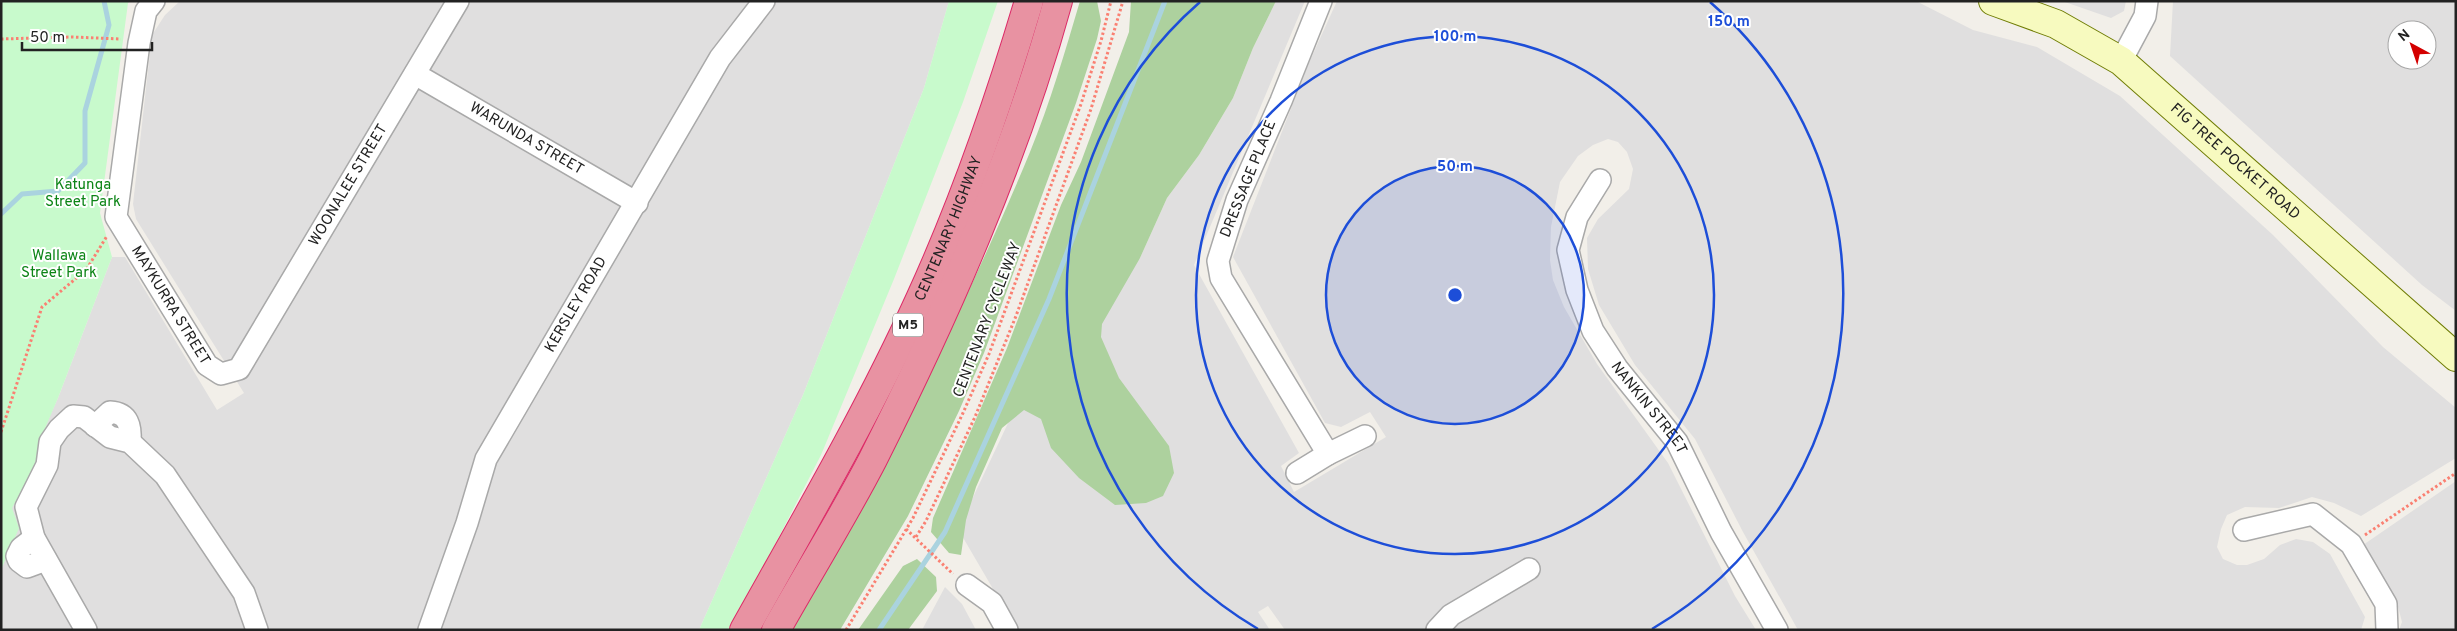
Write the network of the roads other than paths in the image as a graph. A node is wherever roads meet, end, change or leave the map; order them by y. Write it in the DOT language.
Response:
graph roads {
  1 [pos="154,1"];
  2 [pos="458,1"];
  3 [pos="764,1"];
  4 [pos="1029,1"];
  5 [pos="1058,1"];
  6 [pos="1321,1"];
  7 [pos="1992,1"];
  8 [pos="2146,1"];
  9 [pos="2121,61"];
  10 [pos="415,74"];
  11 [pos="1600,180"];
  12 [pos="637,203"];
  13 [pos="2456,357"];
  14 [pos="239,369"];
  15 [pos="1365,436"];
  16 [pos="1328,454"];
  17 [pos="1297,473"];
  18 [pos="2244,530"];
  19 [pos="1529,568"];
  20 [pos="967,586"];
  21 [pos="86,630"];
  22 [pos="257,630"];
  23 [pos="429,630"];
  24 [pos="744,630"];
  25 [pos="776,630"];
  26 [pos="1007,630"];
  27 [pos="1437,630"];
  28 [pos="1777,630"];
  29 [pos="2387,630"];
  1 -- 14 [label="street, MAYKURRA STREET"];
  2 -- 10 [label="street, WOONALEE STREET"];
  3 -- 12 [label="street, KERSLEY ROAD"];
  4 -- 24 [label="highway, CENTENARY HIGHWAY / M5"];
  5 -- 25 [label="highway, CENTENARY HIGHWAY / M5"];
  6 -- 16 [label="street, DRESSAGE PLACE"];
  7 -- 9 [label="main road, FIG TREE POCKET ROAD"];
  8 -- 9 [label="street"];
  9 -- 13 [label="main road, FIG TREE POCKET ROAD"];
  10 -- 12 [label="street, WARUNDA STREET"];
  10 -- 14 [label="street, WOONALEE STREET"];
  11 -- 28 [label="street, NANKIN STREET"];
  12 -- 23 [label="street, KERSLEY ROAD"];
  15 -- 16 [label="street"];
  16 -- 17 [label="street"];
  18 -- 29 [label="street"];
  19 -- 27 [label="street"];
  20 -- 26 [label="street"];
  21 -- 22 [label="street"];
}
